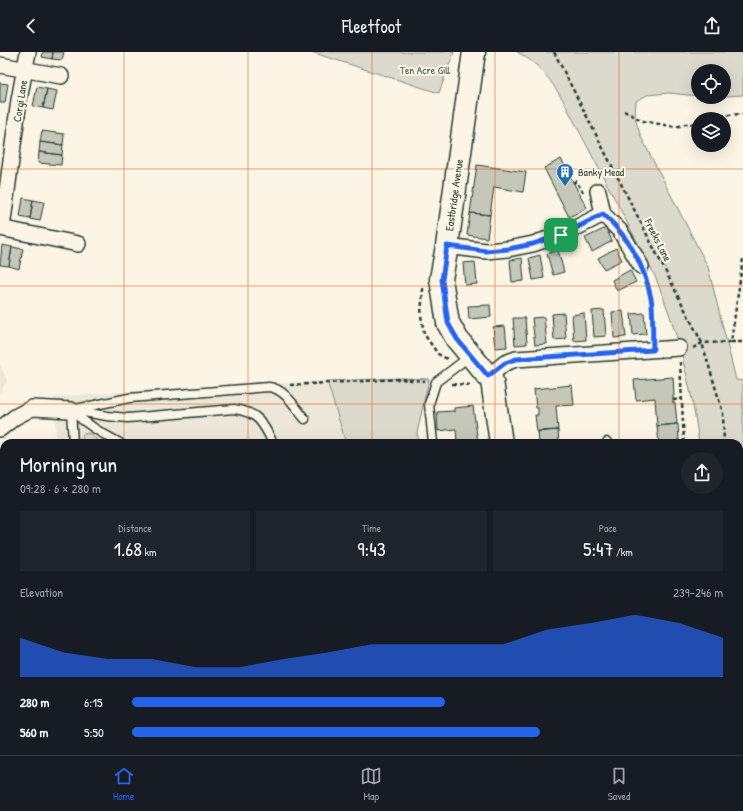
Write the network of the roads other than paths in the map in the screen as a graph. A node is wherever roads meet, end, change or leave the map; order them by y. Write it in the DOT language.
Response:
graph roads {
  1 [pos="28,52"];
  2 [pos="474,52"];
  3 [pos="0,65"];
  4 [pos="25,69"];
  5 [pos="61,76"];
  6 [pos="598,191"];
  7 [pos="603,214"];
  8 [pos="1,228"];
  9 [pos="78,244"];
  10 [pos="447,246"];
  11 [pos="641,266"];
  12 [pos="679,352"];
  13 [pos="470,355"];
  14 [pos="488,376"];
  15 [pos="71,410"];
  16 [pos="304,419"];
  17 [pos="0,429"];
  18 [pos="73,439"];
  19 [pos="112,439"];
  20 [pos="271,439"];
  21 [pos="433,439"];
  22 [pos="500,439"];
  1 -- 4 [label="street, Corgi Lane"];
  2 -- 10 [label="street, Eastbridge Avenue"];
  3 -- 4 [label="street"];
  4 -- 5 [label="street"];
  4 -- 8 [label="street, Corgi Lane"];
  6 -- 7 [label="street"];
  7 -- 10 [label="street"];
  7 -- 11 [label="street"];
  8 -- 9 [label="street"];
  10 -- 13 [label="street, Eastbridge Avenue"];
  12 -- 14 [label="street"];
  13 -- 14 [label="street, Eastbridge Avenue"];
  13 -- 21 [label="lane"];
  14 -- 22 [label="street, Eastbridge Avenue"];
  15 -- 16 [label="lane"];
  15 -- 17 [label="street"];
  15 -- 18 [label="lane"];
  15 -- 19 [label="lane"];
  15 -- 20 [label="lane"];
}
